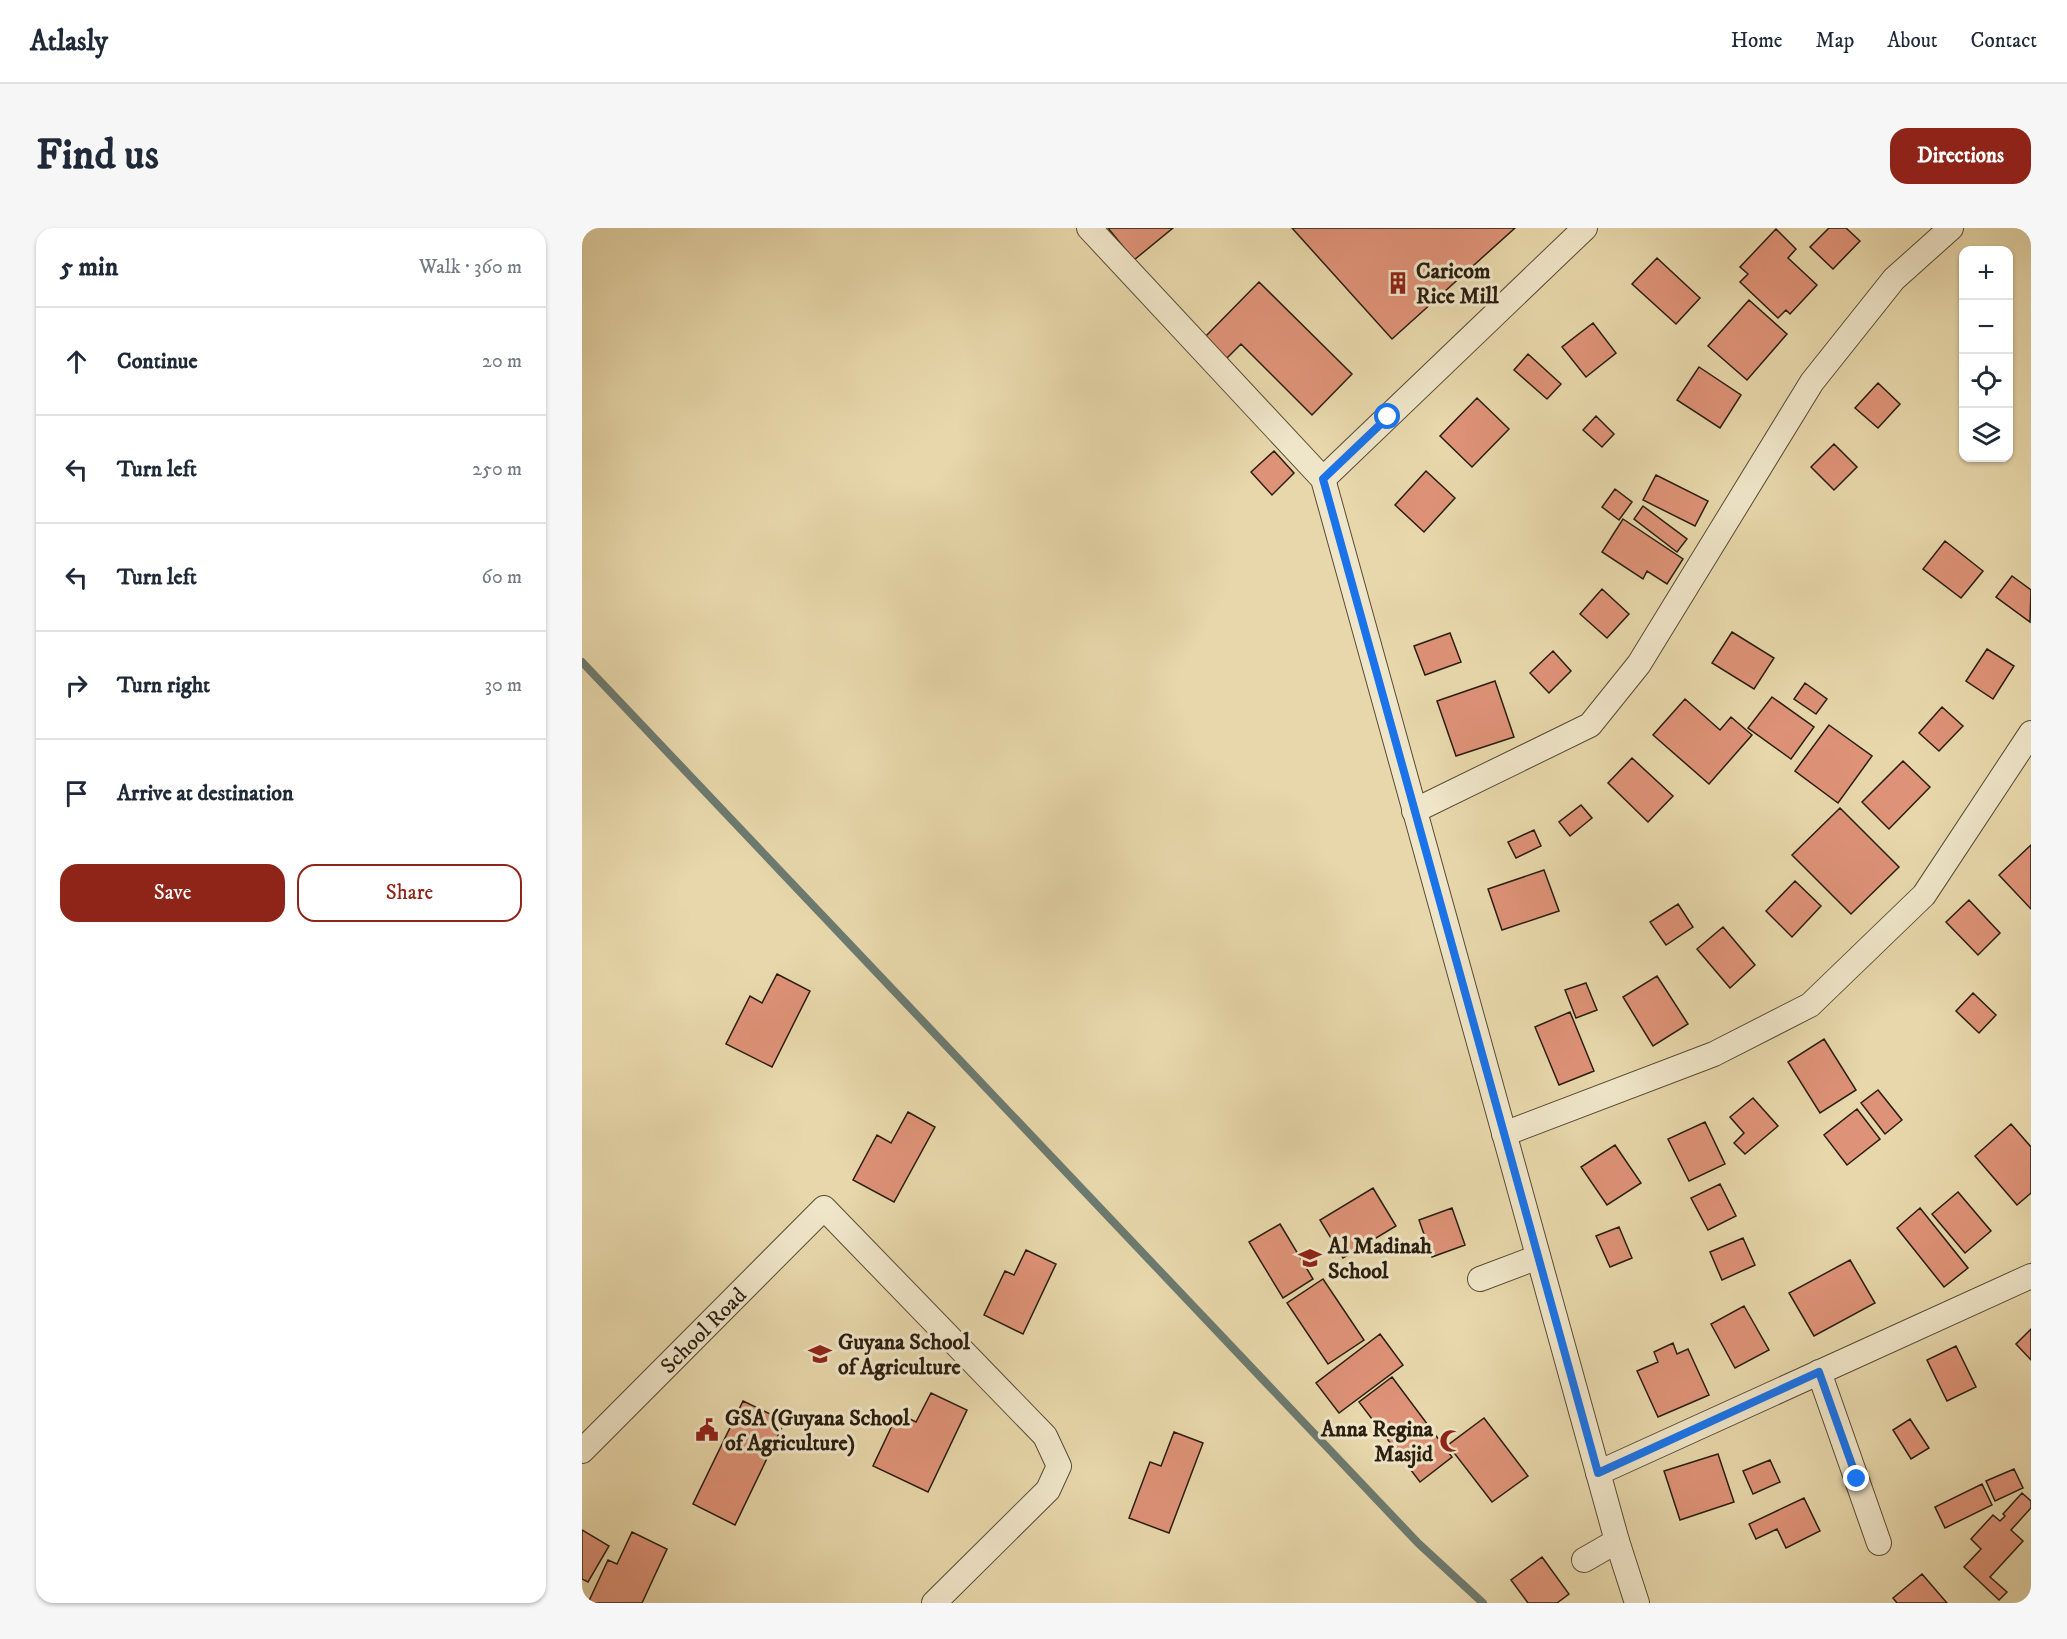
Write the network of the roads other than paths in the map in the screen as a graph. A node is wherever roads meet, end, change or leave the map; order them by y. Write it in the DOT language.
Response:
graph roads {
  1 [pos="1089,228"];
  2 [pos="1585,228"];
  3 [pos="1952,228"];
  4 [pos="1323,479"];
  5 [pos="2031,733"];
  6 [pos="1414,812"];
  7 [pos="1504,1134"];
  8 [pos="1538,1257"];
  9 [pos="2031,1276"];
  10 [pos="1480,1279"];
  11 [pos="1819,1372"];
  12 [pos="582,1451"];
  13 [pos="1598,1473"];
  14 [pos="1617,1541"];
  15 [pos="1879,1543"];
  16 [pos="1584,1560"];
  17 [pos="934,1603"];
  18 [pos="1637,1603"];
  1 -- 4 [label="street"];
  2 -- 4 [label="street"];
  3 -- 6 [label="street"];
  4 -- 6 [label="street"];
  5 -- 7 [label="street"];
  6 -- 7 [label="street"];
  7 -- 8 [label="street"];
  8 -- 10 [label="street"];
  8 -- 13 [label="street"];
  9 -- 11 [label="street"];
  11 -- 13 [label="street"];
  11 -- 15 [label="street"];
  12 -- 17 [label="street, School Road"];
  13 -- 14 [label="street"];
  14 -- 16 [label="street"];
  14 -- 18 [label="street"];
}
